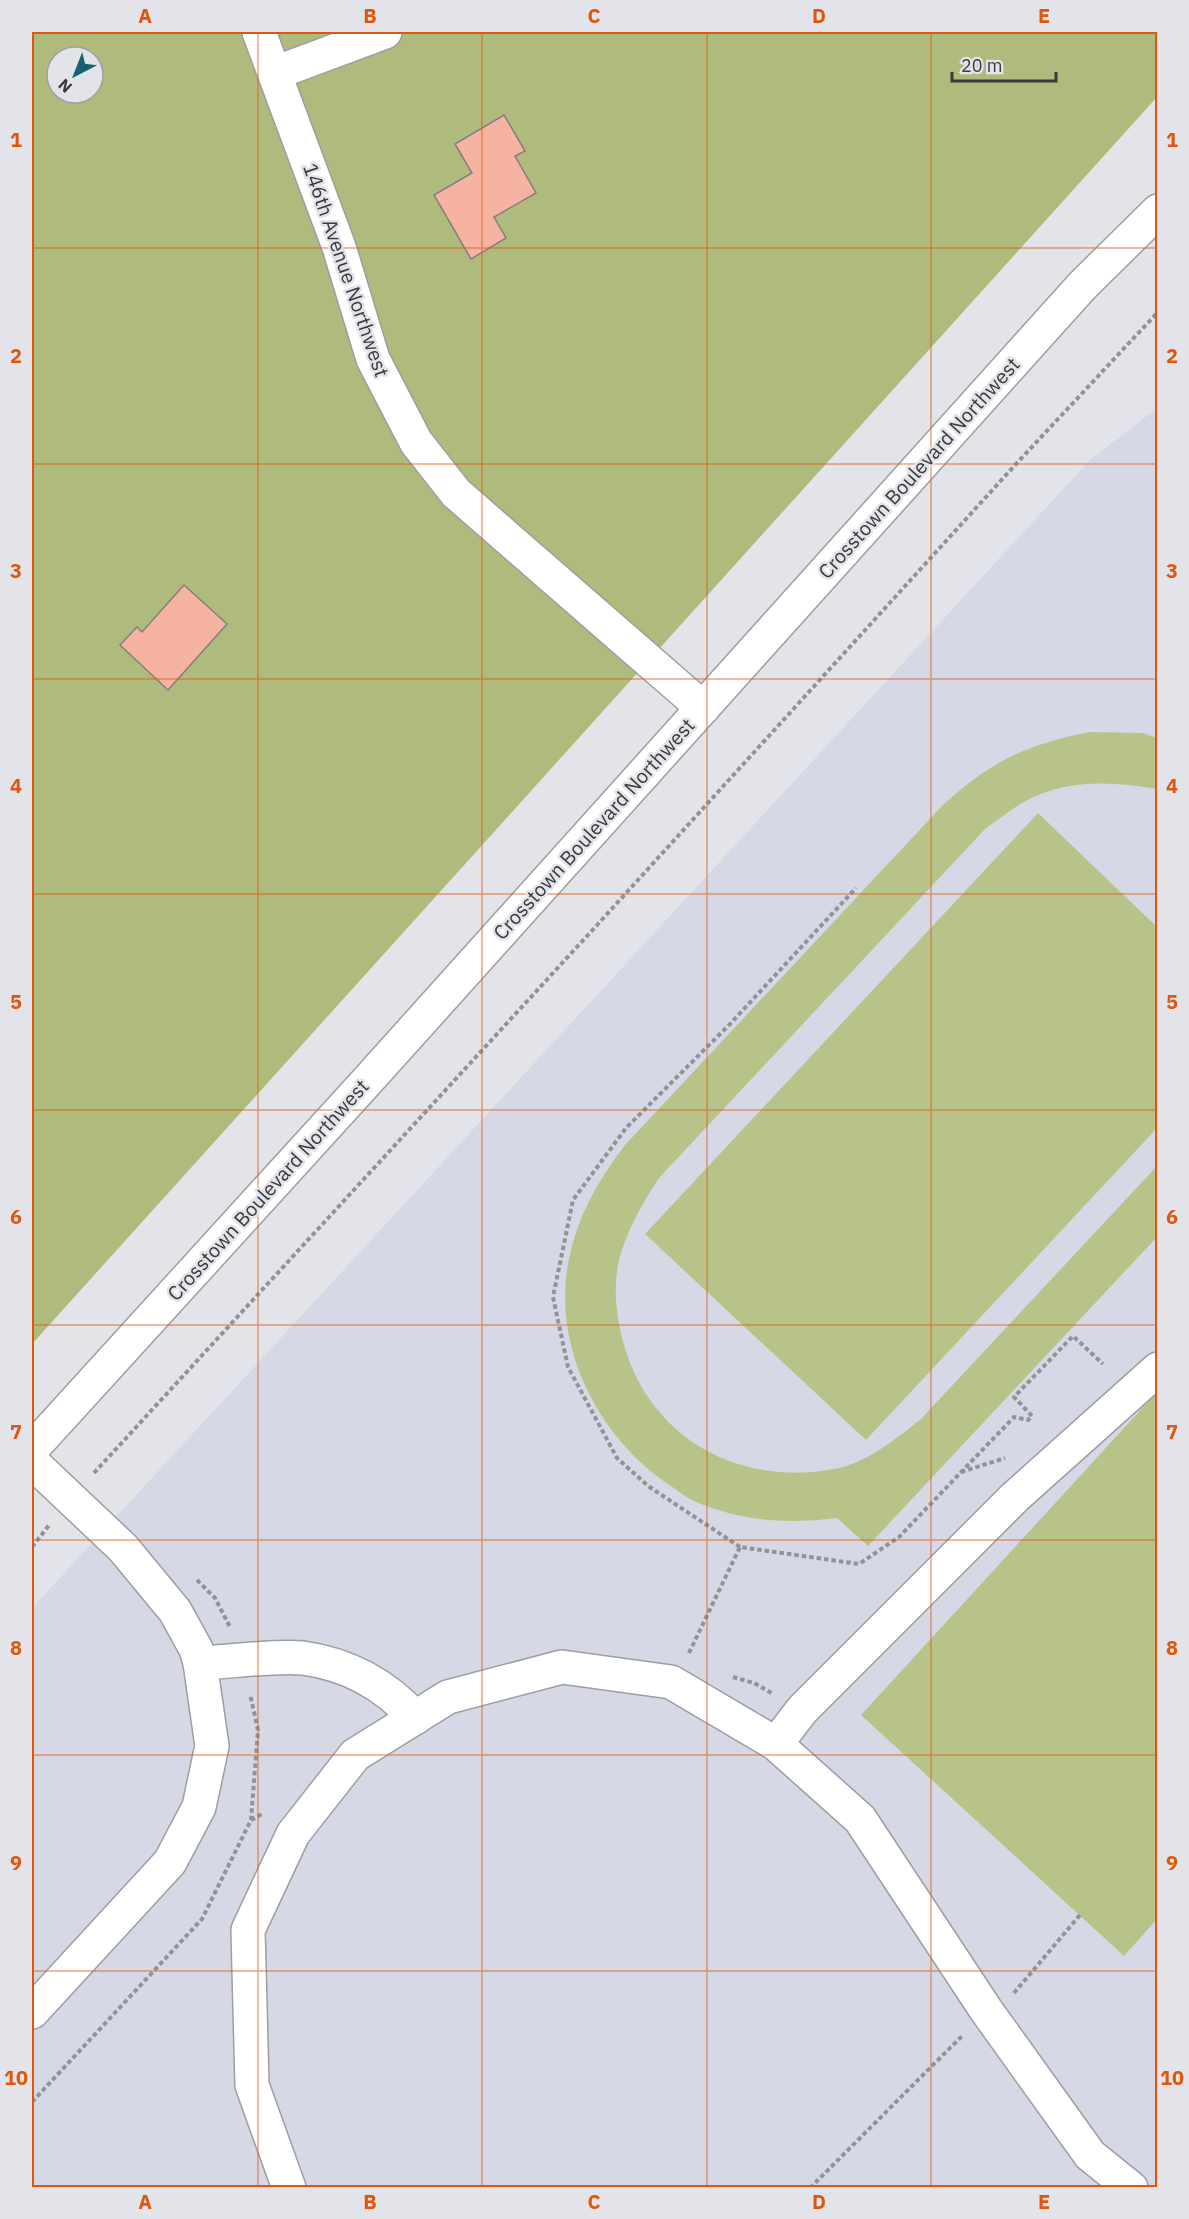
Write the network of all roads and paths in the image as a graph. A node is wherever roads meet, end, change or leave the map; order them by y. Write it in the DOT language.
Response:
graph roads {
  1 [pos="259,32"];
  2 [pos="385,32"];
  3 [pos="275,73"];
  4 [pos="1158,212"];
  5 [pos="1158,312"];
  6 [pos="703,708"];
  7 [pos="856,888"];
  8 [pos="1103,1364"];
  9 [pos="1158,1369"];
  10 [pos="32,1449"];
  11 [pos="1012,1455"];
  12 [pos="32,1462"];
  13 [pos="94,1473"];
  14 [pos="960,1473"];
  15 [pos="53,1520"];
  16 [pos="32,1547"];
  17 [pos="740,1547"];
  18 [pos="685,1662"];
  19 [pos="200,1663"];
  20 [pos="724,1674"];
  21 [pos="802,1710"];
  22 [pos="415,1718"];
  23 [pos="776,1744"];
  24 [pos="270,1806"];
  25 [pos="251,1821"];
  26 [pos="1080,1915"];
  27 [pos="1007,1983"];
  28 [pos="1014,1993"];
  29 [pos="986,2010"];
  30 [pos="32,2012"];
  31 [pos="289,2187"];
  32 [pos="810,2187"];
  33 [pos="1131,2187"];
  1 -- 3 [label="street, 146th Avenue Northwest"];
  2 -- 3 [label="street"];
  3 -- 6 [label="street, 146th Avenue Northwest"];
  4 -- 6 [label="street, Crosstown Boulevard Northwest"];
  5 -- 13 [label="path"];
  6 -- 10 [label="street, Crosstown Boulevard Northwest"];
  7 -- 17 [label="path"];
  8 -- 14 [label="path"];
  9 -- 21 [label="street"];
  11 -- 14 [label="path"];
  12 -- 19 [label="street"];
  14 -- 17 [label="path"];
  15 -- 16 [label="path"];
  17 -- 18 [label="path"];
  19 -- 22 [label="street"];
  19 -- 30 [label="street"];
  20 -- 21 [label="path"];
  21 -- 23 [label="street"];
  22 -- 23 [label="street"];
  22 -- 31 [label="street"];
  23 -- 29 [label="street"];
  24 -- 25 [label="path"];
  26 -- 28 [label="path"];
  27 -- 28 [label="path"];
  28 -- 29 [label="path"];
  29 -- 32 [label="path"];
  29 -- 33 [label="street"];
}
